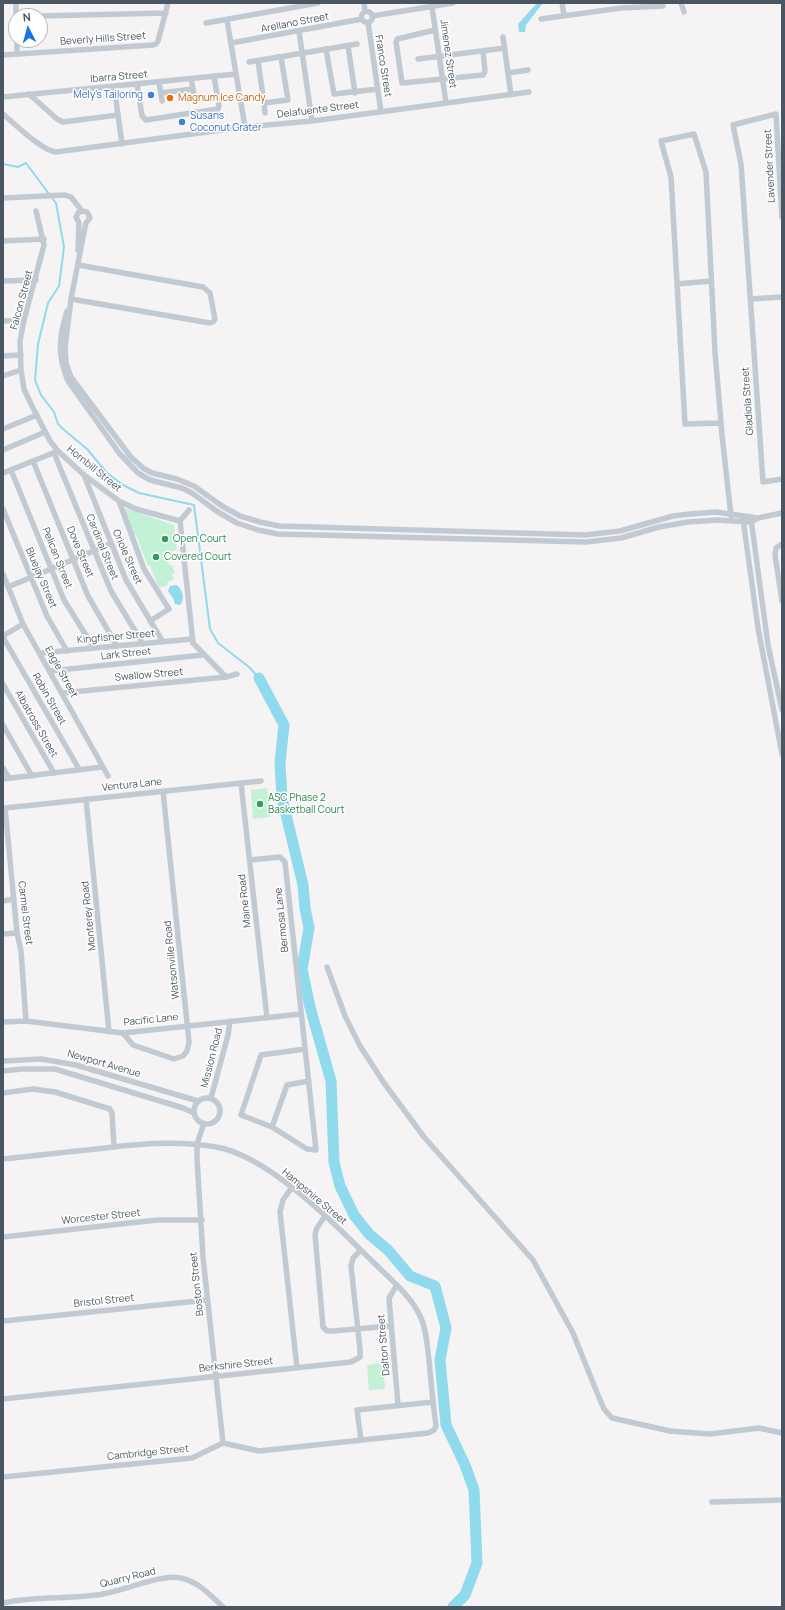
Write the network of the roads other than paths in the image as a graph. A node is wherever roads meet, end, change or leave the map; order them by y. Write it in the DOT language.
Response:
graph roads {
  1 [pos="168,3"];
  2 [pos="318,3"];
  3 [pos="364,3"];
  4 [pos="453,3"];
  5 [pos="562,3"];
  6 [pos="681,3"];
  7 [pos="621,6"];
  8 [pos="663,6"];
  9 [pos="432,7"];
  10 [pos="365,12"];
  11 [pos="684,12"];
  12 [pos="166,13"];
  13 [pos="564,15"];
  14 [pos="48,16"];
  15 [pos="372,16"];
  16 [pos="362,19"];
  17 [pos="541,19"];
  18 [pos="226,20"];
  19 [pos="368,22"];
  20 [pos="206,23"];
  21 [pos="435,30"];
  22 [pos="299,31"];
  23 [pos="503,37"];
  24 [pos="232,43"];
  25 [pos="357,44"];
  26 [pos="348,46"];
  27 [pos="17,48"];
  28 [pos="505,48"];
  29 [pos="326,49"];
  30 [pos="483,51"];
  31 [pos="303,53"];
  32 [pos="17,54"];
  33 [pos="3,55"];
  34 [pos="281,57"];
  35 [pos="439,57"];
  36 [pos="418,59"];
  37 [pos="258,60"];
  38 [pos="249,62"];
  39 [pos="528,70"];
  40 [pos="508,73"];
  41 [pos="236,74"];
  42 [pos="214,76"];
  43 [pos="191,79"];
  44 [pos="442,80"];
  45 [pos="159,82"];
  46 [pos="137,84"];
  47 [pos="114,86"];
  48 [pos="193,89"];
  49 [pos="378,89"];
  50 [pos="529,92"];
  51 [pos="161,93"];
  52 [pos="355,93"];
  53 [pos="29,94"];
  54 [pos="511,95"];
  55 [pos="3,97"];
  56 [pos="195,99"];
  57 [pos="162,101"];
  58 [pos="264,103"];
  59 [pos="446,103"];
  60 [pos="381,112"];
  61 [pos="265,113"];
  62 [pos="3,114"];
  63 [pos="776,114"];
  64 [pos="118,115"];
  65 [pos="312,121"];
  66 [pos="245,127"];
  67 [pos="122,144"];
  68 [pos="3,198"];
  69 [pos="36,211"];
  70 [pos="82,211"];
  71 [pos="782,217"];
  72 [pos="79,223"];
  73 [pos="86,223"];
  74 [pos="44,239"];
  75 [pos="3,241"];
  76 [pos="78,264"];
  77 [pos="36,280"];
  78 [pos="711,281"];
  79 [pos="3,282"];
  80 [pos="677,284"];
  81 [pos="782,297"];
  82 [pos="750,299"];
  83 [pos="71,300"];
  84 [pos="3,320"];
  85 [pos="24,320"];
  86 [pos="3,356"];
  87 [pos="21,356"];
  88 [pos="21,370"];
  89 [pos="3,376"];
  90 [pos="37,415"];
  91 [pos="721,423"];
  92 [pos="3,429"];
  93 [pos="45,432"];
  94 [pos="3,450"];
  95 [pos="56,452"];
  96 [pos="33,461"];
  97 [pos="11,470"];
  98 [pos="3,473"];
  99 [pos="84,475"];
  100 [pos="782,479"];
  101 [pos="119,501"];
  102 [pos="3,509"];
  103 [pos="189,510"];
  104 [pos="731,513"];
  105 [pos="782,513"];
  106 [pos="743,519"];
  107 [pos="751,519"];
  108 [pos="732,520"];
  109 [pos="180,522"];
  110 [pos="110,544"];
  111 [pos="782,544"];
  112 [pos="94,550"];
  113 [pos="73,560"];
  114 [pos="51,569"];
  115 [pos="3,574"];
  116 [pos="31,578"];
  117 [pos="8,587"];
  118 [pos="782,601"];
  119 [pos="150,621"];
  120 [pos="24,624"];
  121 [pos="3,636"];
  122 [pos="192,639"];
  123 [pos="163,642"];
  124 [pos="143,644"];
  125 [pos="117,646"];
  126 [pos="94,648"];
  127 [pos="67,651"];
  128 [pos="41,653"];
  129 [pos="203,655"];
  130 [pos="50,671"];
  131 [pos="237,674"];
  132 [pos="226,677"];
  133 [pos="3,684"];
  134 [pos="62,693"];
  135 [pos="782,710"];
  136 [pos="3,725"];
  137 [pos="782,754"];
  138 [pos="102,766"];
  139 [pos="3,768"];
  140 [pos="80,769"];
  141 [pos="54,773"];
  142 [pos="32,776"];
  143 [pos="108,776"];
  144 [pos="6,779"];
  145 [pos="261,781"];
  146 [pos="241,783"];
  147 [pos="163,791"];
  148 [pos="86,799"];
  149 [pos="5,808"];
  150 [pos="250,860"];
  151 [pos="14,899"];
  152 [pos="3,901"];
  153 [pos="17,933"];
  154 [pos="3,934"];
  155 [pos="327,967"];
  156 [pos="301,1014"];
  157 [pos="267,1018"];
  158 [pos="26,1021"];
  159 [pos="230,1021"];
  160 [pos="3,1022"];
  161 [pos="188,1025"];
  162 [pos="109,1032"];
  163 [pos="123,1033"];
  164 [pos="305,1048"];
  165 [pos="3,1061"];
  166 [pos="3,1071"];
  167 [pos="309,1081"];
  168 [pos="3,1093"];
  169 [pos="211,1098"];
  170 [pos="198,1101"];
  171 [pos="194,1113"];
  172 [pos="204,1123"];
  173 [pos="272,1127"];
  174 [pos="197,1144"];
  175 [pos="114,1147"];
  176 [pos="3,1159"];
  177 [pos="292,1187"];
  178 [pos="325,1216"];
  179 [pos="202,1220"];
  180 [pos="3,1237"];
  181 [pos="362,1250"];
  182 [pos="396,1285"];
  183 [pos="207,1300"];
  184 [pos="3,1321"];
  185 [pos="390,1326"];
  186 [pos="358,1329"];
  187 [pos="297,1368"];
  188 [pos="216,1376"];
  189 [pos="3,1399"];
  190 [pos="433,1402"];
  191 [pos="398,1405"];
  192 [pos="782,1433"];
  193 [pos="360,1440"];
  194 [pos="223,1443"];
  195 [pos="3,1477"];
  196 [pos="782,1500"];
  197 [pos="712,1502"];
  198 [pos="3,1603"];
  199 [pos="223,1607"];
  1 -- 12 [label="street"];
  2 -- 18 [label="street"];
  3 -- 10 [label="street"];
  4 -- 9 [label="street"];
  5 -- 13 [label="street"];
  6 -- 11 [label="street"];
  7 -- 8 [label="street"];
  7 -- 13 [label="street"];
  9 -- 15 [label="street"];
  9 -- 21 [label="street, Jimenez Street"];
  10 -- 15 [label="street"];
  10 -- 16 [label="street"];
  12 -- 14 [label="street"];
  12 -- 32 [label="street, Beverly Hills Street"];
  13 -- 17 [label="street"];
  15 -- 19 [label="street"];
  16 -- 19 [label="street"];
  16 -- 22 [label="street, Arellano Street"];
  18 -- 20 [label="street"];
  18 -- 24 [label="street"];
  19 -- 49 [label="street, Franco Street"];
  21 -- 35 [label="street, Jimenez Street"];
  21 -- 44 [label="street"];
  22 -- 24 [label="street, Arellano Street"];
  22 -- 31 [label="street"];
  23 -- 28 [label="street"];
  24 -- 41 [label="street"];
  25 -- 26 [label="street"];
  26 -- 29 [label="street"];
  26 -- 52 [label="street"];
  27 -- 32 [label="street"];
  28 -- 30 [label="street"];
  28 -- 40 [label="street"];
  29 -- 31 [label="street"];
  29 -- 52 [label="street"];
  30 -- 35 [label="street"];
  30 -- 44 [label="street"];
  31 -- 34 [label="street"];
  31 -- 65 [label="street"];
  32 -- 33 [label="street, Beverly Hills Street"];
  34 -- 37 [label="street"];
  34 -- 58 [label="street"];
  35 -- 36 [label="street"];
  35 -- 44 [label="street, Jimenez Street"];
  37 -- 38 [label="street"];
  37 -- 58 [label="street"];
  39 -- 40 [label="street"];
  40 -- 54 [label="street"];
  41 -- 42 [label="street, Ibarra Street"];
  41 -- 66 [label="street"];
  42 -- 43 [label="street, Ibarra Street"];
  42 -- 46 [label="street"];
  43 -- 45 [label="street, Ibarra Street"];
  43 -- 48 [label="street"];
  44 -- 59 [label="street, Jimenez Street"];
  45 -- 46 [label="street, Ibarra Street"];
  45 -- 51 [label="street"];
  46 -- 47 [label="street, Ibarra Street"];
  47 -- 53 [label="street, Ibarra Street"];
  47 -- 64 [label="street"];
  48 -- 51 [label="street"];
  48 -- 56 [label="street"];
  49 -- 52 [label="street"];
  49 -- 60 [label="street, Franco Street"];
  50 -- 54 [label="street, Delafuente Street"];
  51 -- 57 [label="street"];
  53 -- 55 [label="street, Ibarra Street"];
  53 -- 64 [label="street"];
  54 -- 59 [label="street, Delafuente Street"];
  58 -- 61 [label="street"];
  59 -- 60 [label="street, Delafuente Street"];
  60 -- 65 [label="street, Delafuente Street"];
  62 -- 67 [label="street, Delafuente Street"];
  63 -- 71 [label="street, Lavender Street"];
  63 -- 82 [label="street, Gladiola Street"];
  64 -- 67 [label="street"];
  65 -- 66 [label="street, Delafuente Street"];
  66 -- 67 [label="street, Delafuente Street"];
  68 -- 70 [label="street"];
  69 -- 74 [label="street, Falcon Street"];
  70 -- 72 [label="street"];
  70 -- 73 [label="street"];
  72 -- 73 [label="street"];
  72 -- 76 [label="street"];
  73 -- 76 [label="street"];
  74 -- 75 [label="street"];
  74 -- 77 [label="street, Falcon Street"];
  76 -- 83 [label="street"];
  76 -- 83 [label="street"];
  77 -- 79 [label="street"];
  77 -- 85 [label="street, Falcon Street"];
  78 -- 80 [label="street"];
  78 -- 80 [label="street"];
  78 -- 91 [label="street"];
  80 -- 91 [label="street"];
  81 -- 82 [label="street"];
  82 -- 100 [label="street, Gladiola Street"];
  83 -- 104 [label="street"];
  83 -- 108 [label="street"];
  84 -- 85 [label="street"];
  85 -- 87 [label="street, Falcon Street"];
  86 -- 87 [label="street"];
  87 -- 88 [label="street, Falcon Street"];
  88 -- 89 [label="street"];
  88 -- 90 [label="street, Falcon Street"];
  90 -- 92 [label="street"];
  90 -- 93 [label="street, Hornbill Street"];
  91 -- 104 [label="street"];
  93 -- 94 [label="street"];
  93 -- 95 [label="street, Hornbill Street"];
  95 -- 96 [label="street"];
  95 -- 99 [label="street, Hornbill Street"];
  95 -- 112 [label="street, Cardinal Street"];
  96 -- 97 [label="street"];
  96 -- 113 [label="street, Dove Street"];
  97 -- 98 [label="street"];
  97 -- 114 [label="street, Pelican Street"];
  99 -- 101 [label="street, Hornbill Street"];
  99 -- 110 [label="street, Oriole Street"];
  101 -- 109 [label="street, Hornbill Street"];
  101 -- 119 [label="street"];
  102 -- 116 [label="street, Bluejay Street"];
  103 -- 109 [label="street"];
  104 -- 106 [label="street"];
  104 -- 108 [label="street"];
  105 -- 107 [label="street"];
  106 -- 107 [label="street"];
  106 -- 108 [label="street"];
  106 -- 137 [label="street"];
  107 -- 135 [label="street"];
  109 -- 122 [label="street"];
  110 -- 112 [label="street"];
  110 -- 119 [label="street, Oriole Street"];
  111 -- 118 [label="street"];
  112 -- 113 [label="street"];
  112 -- 124 [label="street, Cardinal Street"];
  113 -- 114 [label="street"];
  113 -- 125 [label="street, Dove Street"];
  114 -- 116 [label="street"];
  114 -- 126 [label="street, Pelican Street"];
  115 -- 117 [label="street, Eagle Street"];
  116 -- 117 [label="street"];
  116 -- 127 [label="street, Bluejay Street"];
  117 -- 120 [label="street, Eagle Street"];
  119 -- 123 [label="street, Oriole Street"];
  120 -- 121 [label="street"];
  120 -- 128 [label="street, Eagle Street"];
  121 -- 140 [label="street, Robin Street"];
  122 -- 123 [label="street, Kingfisher Street"];
  122 -- 129 [label="street"];
  123 -- 124 [label="street, Kingfisher Street"];
  124 -- 125 [label="street, Kingfisher Street"];
  125 -- 126 [label="street, Kingfisher Street"];
  126 -- 127 [label="street, Kingfisher Street"];
  127 -- 128 [label="street, Kingfisher Street"];
  128 -- 130 [label="street, Eagle Street"];
  129 -- 130 [label="street, Lark Street"];
  129 -- 132 [label="street"];
  130 -- 134 [label="street, Eagle Street"];
  131 -- 132 [label="street, Swallow Street"];
  132 -- 134 [label="street, Swallow Street"];
  133 -- 141 [label="street, Albatross Street"];
  134 -- 138 [label="street, Eagle Street"];
  136 -- 142 [label="street"];
  138 -- 140 [label="street"];
  138 -- 143 [label="street, Eagle Street"];
  139 -- 144 [label="street"];
  140 -- 141 [label="street"];
  141 -- 142 [label="street"];
  142 -- 144 [label="street"];
  145 -- 146 [label="street, Ventura Lane"];
  146 -- 147 [label="street, Ventura Lane"];
  146 -- 150 [label="street, Maine Road"];
  147 -- 148 [label="street, Ventura Lane"];
  147 -- 161 [label="street, Watsonville Road"];
  148 -- 149 [label="street, Ventura Lane"];
  148 -- 162 [label="street, Monterey Road"];
  149 -- 151 [label="street, Carmel Street"];
  150 -- 156 [label="street, Bermosa Lane"];
  150 -- 157 [label="street, Maine Road"];
  151 -- 152 [label="street"];
  151 -- 153 [label="street, Carmel Street"];
  153 -- 154 [label="street"];
  153 -- 158 [label="street, Carmel Street"];
  155 -- 192 [label="street"];
  156 -- 157 [label="street, Pacific Lane"];
  156 -- 164 [label="street"];
  157 -- 159 [label="street, Pacific Lane"];
  158 -- 160 [label="street, Pacific Lane"];
  158 -- 162 [label="street, Pacific Lane"];
  159 -- 161 [label="street, Pacific Lane"];
  159 -- 169 [label="street, Mission Road"];
  161 -- 163 [label="street, Pacific Lane"];
  161 -- 163 [label="street, Watsonville Road"];
  162 -- 163 [label="street, Pacific Lane"];
  164 -- 167 [label="street"];
  164 -- 173 [label="street"];
  165 -- 170 [label="street, Newport Avenue"];
  166 -- 171 [label="street, Newport Avenue"];
  167 -- 173 [label="street"];
  167 -- 173 [label="street"];
  168 -- 175 [label="street"];
  169 -- 170 [label="street"];
  169 -- 172 [label="street"];
  170 -- 171 [label="street"];
  171 -- 172 [label="street"];
  172 -- 174 [label="street, Boston Street"];
  174 -- 175 [label="street, Hampshire Street"];
  174 -- 177 [label="street, Hampshire Street"];
  174 -- 179 [label="street, Boston Street"];
  175 -- 176 [label="street, Hampshire Street"];
  177 -- 178 [label="street, Hampshire Street"];
  177 -- 187 [label="street"];
  178 -- 181 [label="street, Hampshire Street"];
  178 -- 186 [label="street"];
  179 -- 180 [label="street, Worcester Street"];
  179 -- 183 [label="street, Boston Street"];
  181 -- 182 [label="street, Hampshire Street"];
  181 -- 186 [label="street, Berkshire Street"];
  182 -- 185 [label="street, Dalton Street"];
  182 -- 190 [label="street, Hampshire Street"];
  183 -- 184 [label="street, Bristol Street"];
  183 -- 188 [label="street, Boston Street"];
  185 -- 186 [label="street"];
  185 -- 191 [label="street, Dalton Street"];
  186 -- 187 [label="street, Berkshire Street"];
  187 -- 188 [label="street, Berkshire Street"];
  188 -- 189 [label="street, Berkshire Street"];
  188 -- 194 [label="street, Boston Street"];
  190 -- 191 [label="street"];
  190 -- 193 [label="street, Hampshire Street"];
  191 -- 193 [label="street"];
  193 -- 194 [label="street"];
  194 -- 195 [label="street, Cambridge Street"];
  196 -- 197 [label="street"];
  198 -- 199 [label="street, Quarry Road"];
}
